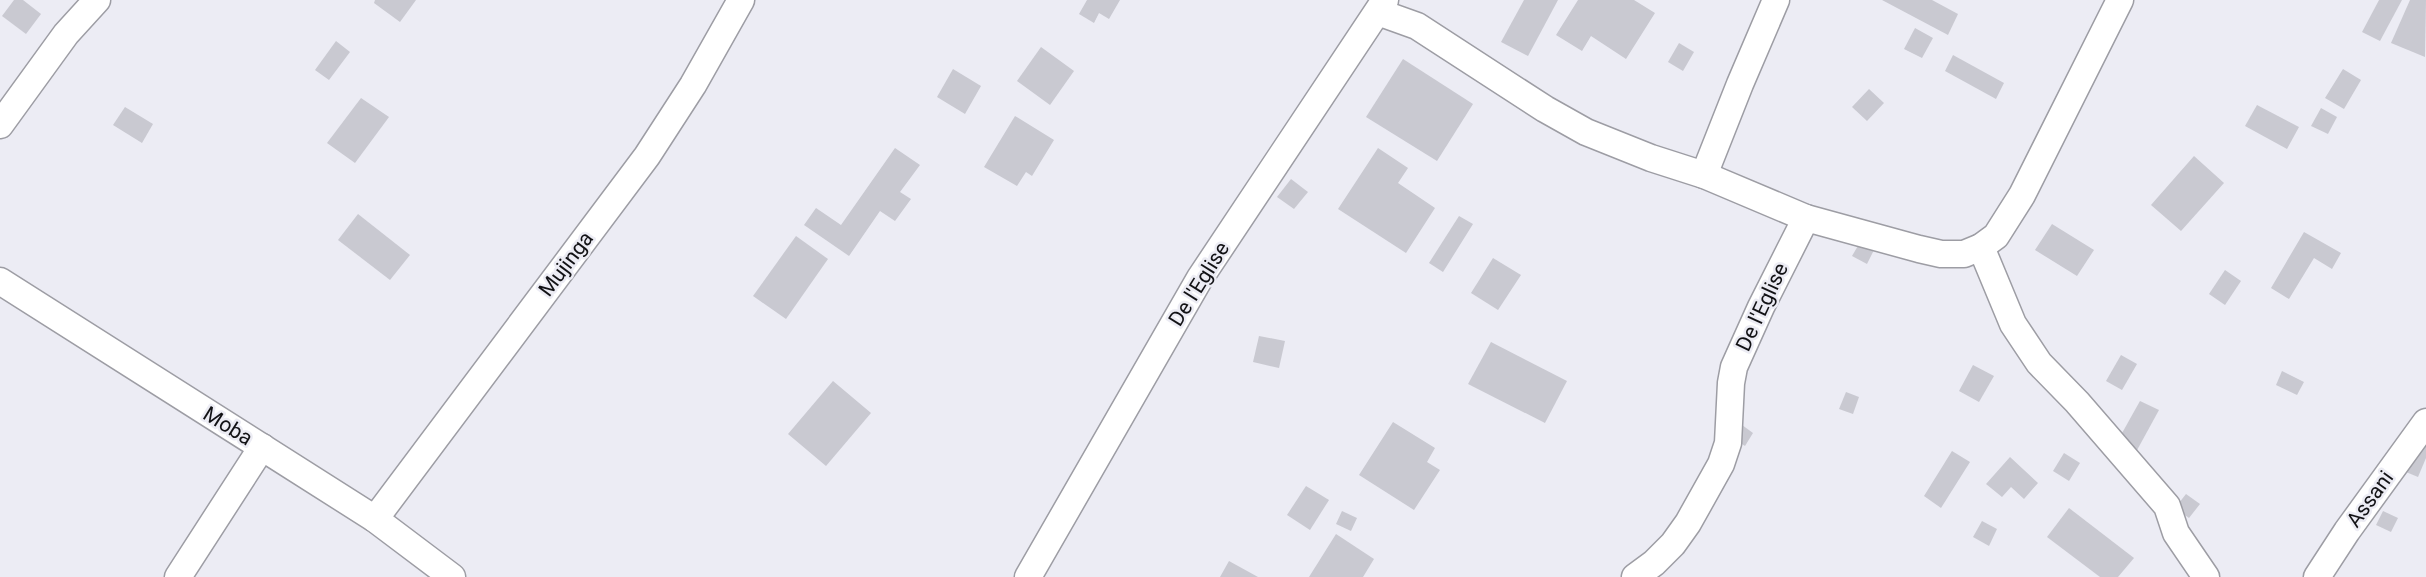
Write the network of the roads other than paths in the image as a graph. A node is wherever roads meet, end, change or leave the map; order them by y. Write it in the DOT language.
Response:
graph roads {
  1 [pos="97,0"];
  2 [pos="741,0"];
  3 [pos="1776,0"];
  4 [pos="2120,0"];
  5 [pos="1381,6"];
  6 [pos="0,125"];
  7 [pos="1704,175"];
  8 [pos="1806,218"];
  9 [pos="1981,247"];
  10 [pos="0,281"];
  11 [pos="2426,422"];
  12 [pos="262,447"];
  13 [pos="375,519"];
  14 [pos="178,577"];
  15 [pos="452,577"];
  16 [pos="1028,577"];
  17 [pos="1635,577"];
  18 [pos="2207,577"];
  19 [pos="2317,577"];
  1 -- 6 [label="street"];
  2 -- 13 [label="street, Mujinga"];
  3 -- 7 [label="street"];
  4 -- 9 [label="street"];
  5 -- 7 [label="street"];
  5 -- 16 [label="street, De l'Eglise"];
  7 -- 8 [label="street"];
  8 -- 9 [label="street"];
  8 -- 17 [label="street, De l'Eglise"];
  9 -- 18 [label="street"];
  10 -- 12 [label="street, Moba"];
  11 -- 19 [label="street, Assani"];
  12 -- 13 [label="street, Moba"];
  12 -- 14 [label="street"];
  13 -- 15 [label="street, Moba"];
}
